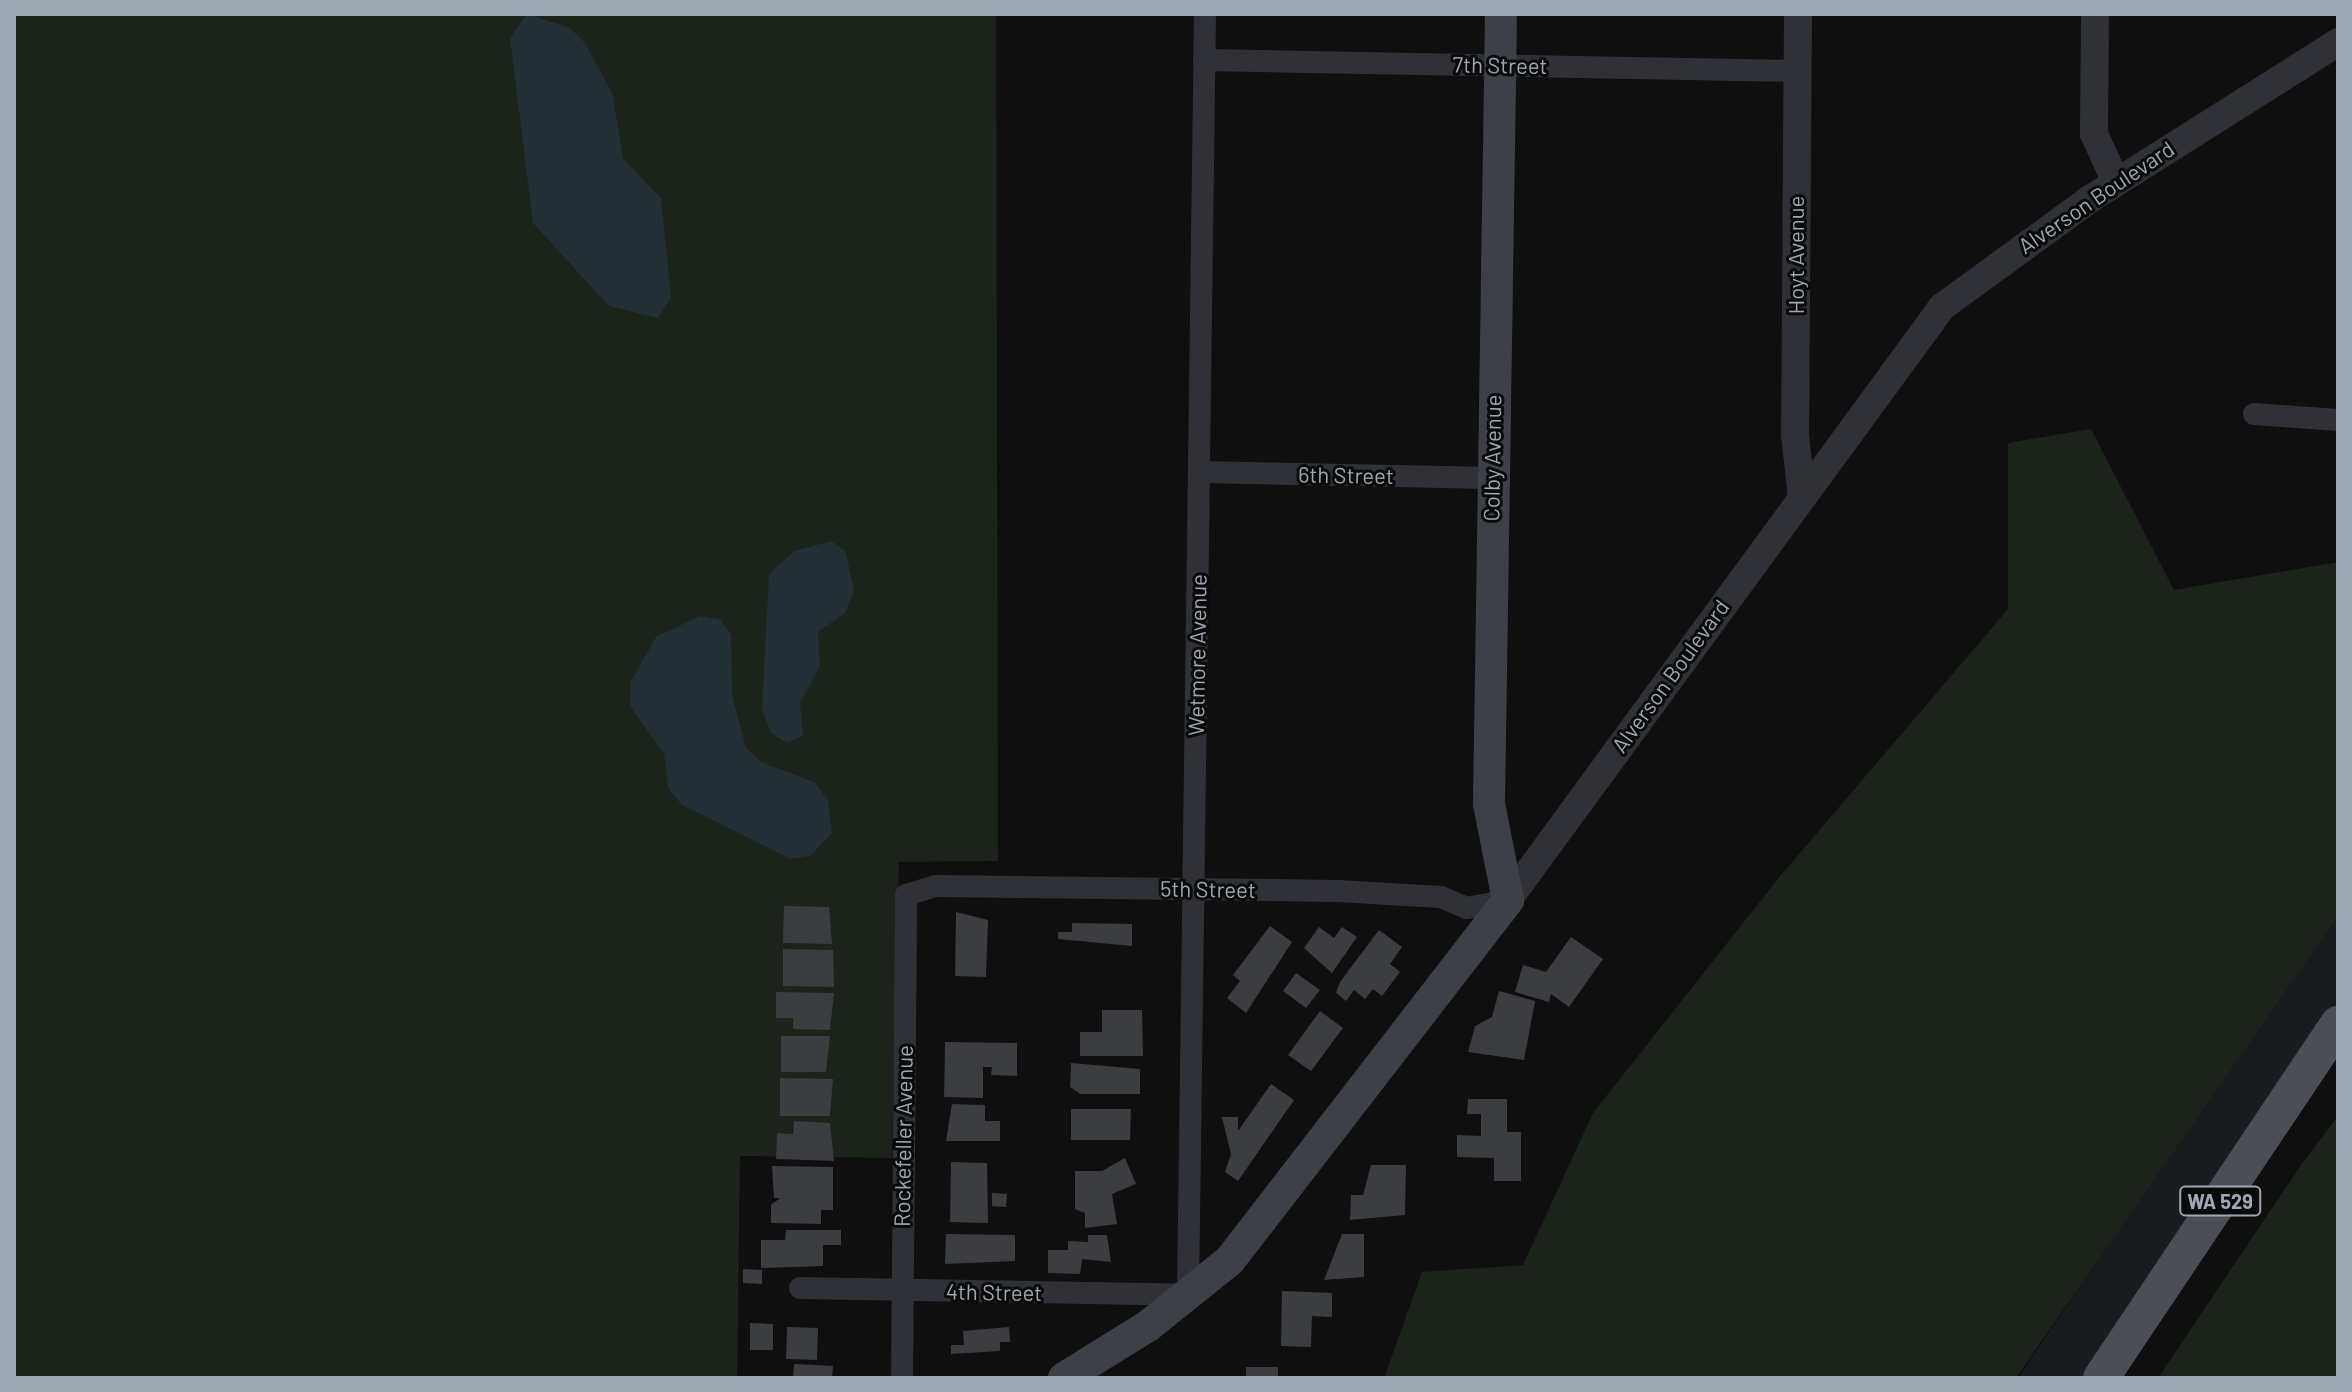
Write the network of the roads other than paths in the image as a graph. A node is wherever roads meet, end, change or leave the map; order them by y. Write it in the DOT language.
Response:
graph roads {
  1 [pos="1205,14"];
  2 [pos="1501,14"];
  3 [pos="1798,14"];
  4 [pos="2095,14"];
  5 [pos="2338,42"];
  6 [pos="1204,60"];
  7 [pos="1500,65"];
  8 [pos="1797,71"];
  9 [pos="2116,182"];
  10 [pos="2254,414"];
  11 [pos="2338,420"];
  12 [pos="1200,472"];
  13 [pos="1492,478"];
  14 [pos="1802,497"];
  15 [pos="1192,889"];
  16 [pos="906,895"];
  17 [pos="1508,900"];
  18 [pos="2338,1024"];
  19 [pos="800,1288"];
  20 [pos="902,1291"];
  21 [pos="1188,1295"];
  22 [pos="902,1378"];
  23 [pos="1064,1378"];
  24 [pos="2101,1378"];
  1 -- 6 [label="street, Wetmore Avenue"];
  2 -- 7 [label="main road, Colby Avenue"];
  3 -- 8 [label="street, Hoyt Avenue"];
  4 -- 9 [label="street"];
  5 -- 9 [label="street, Alverson Boulevard"];
  6 -- 7 [label="street, 7th Street"];
  6 -- 12 [label="street, Wetmore Avenue"];
  7 -- 8 [label="street, 7th Street"];
  7 -- 13 [label="main road, Colby Avenue"];
  8 -- 14 [label="street, Hoyt Avenue"];
  9 -- 14 [label="street, Alverson Boulevard"];
  10 -- 11 [label="street"];
  12 -- 13 [label="street, 6th Street"];
  12 -- 15 [label="street, Wetmore Avenue"];
  13 -- 17 [label="main road, Colby Avenue"];
  14 -- 17 [label="street, Alverson Boulevard"];
  15 -- 16 [label="street, 5th Street"];
  15 -- 17 [label="street, 5th Street"];
  15 -- 21 [label="street, Wetmore Avenue"];
  16 -- 20 [label="street, Rockefeller Avenue"];
  17 -- 21 [label="main road, Alverson Boulevard"];
  18 -- 24 [label="main road, WA 529"];
  19 -- 20 [label="street, 4th Street"];
  20 -- 21 [label="street, 4th Street"];
  20 -- 22 [label="street, Rockefeller Avenue"];
  21 -- 23 [label="main road, Alverson Boulevard"];
}
